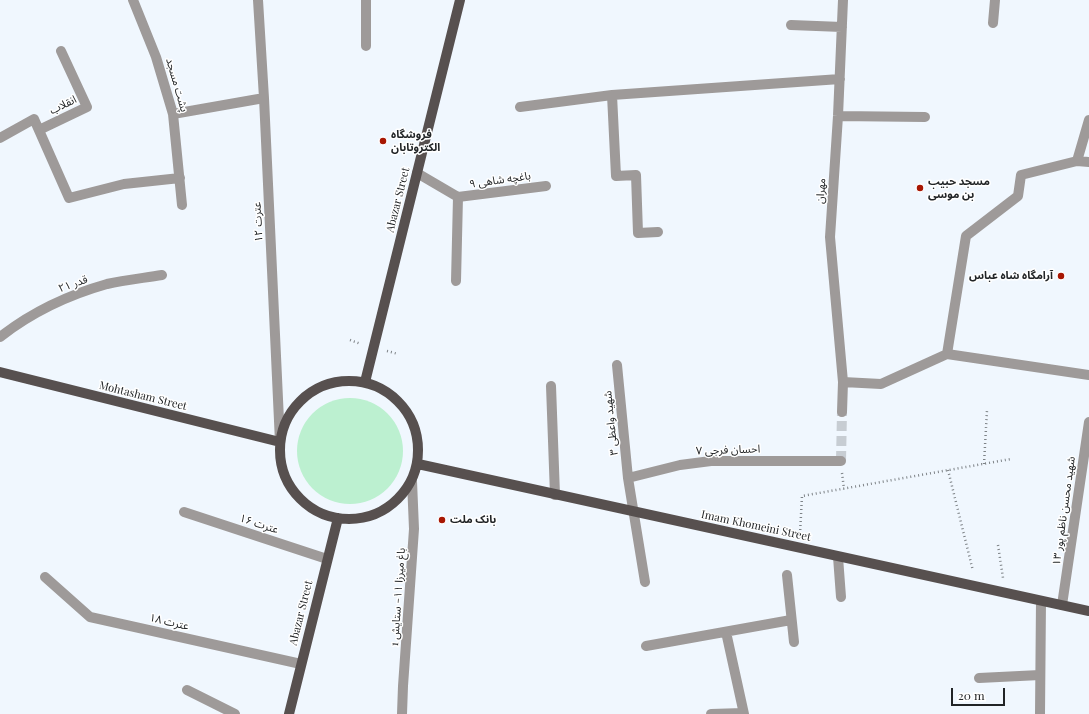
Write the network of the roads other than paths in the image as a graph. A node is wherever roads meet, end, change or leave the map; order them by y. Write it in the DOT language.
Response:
graph roads {
  1 [pos="133,0"];
  2 [pos="258,0"];
  3 [pos="366,0"];
  4 [pos="460,0"];
  5 [pos="843,0"];
  6 [pos="995,0"];
  7 [pos="992,23"];
  8 [pos="791,25"];
  9 [pos="842,26"];
  10 [pos="366,46"];
  11 [pos="61,51"];
  12 [pos="840,79"];
  13 [pos="612,95"];
  14 [pos="264,98"];
  15 [pos="520,107"];
  16 [pos="173,114"];
  17 [pos="838,116"];
  18 [pos="925,117"];
  19 [pos="1089,120"];
  20 [pos="39,130"];
  21 [pos="0,138"];
  22 [pos="1077,162"];
  23 [pos="1089,162"];
  24 [pos="417,173"];
  25 [pos="180,178"];
  26 [pos="546,186"];
  27 [pos="458,197"];
  28 [pos="182,204"];
  29 [pos="658,232"];
  30 [pos="162,275"];
  31 [pos="456,282"];
  32 [pos="0,337"];
  33 [pos="947,354"];
  34 [pos="617,365"];
  35 [pos="0,372"];
  36 [pos="1089,375"];
  37 [pos="365,382"];
  38 [pos="843,382"];
  39 [pos="551,386"];
  40 [pos="842,412"];
  41 [pos="1089,422"];
  42 [pos="280,442"];
  43 [pos="841,461"];
  44 [pos="418,464"];
  45 [pos="628,478"];
  46 [pos="412,481"];
  47 [pos="555,494"];
  48 [pos="184,512"];
  49 [pos="634,512"];
  50 [pos="338,518"];
  51 [pos="838,557"];
  52 [pos="327,559"];
  53 [pos="787,575"];
  54 [pos="45,577"];
  55 [pos="645,582"];
  56 [pos="841,597"];
  57 [pos="1041,601"];
  58 [pos="1062,605"];
  59 [pos="1089,611"];
  60 [pos="791,620"];
  61 [pos="726,632"];
  62 [pos="794,642"];
  63 [pos="646,646"];
  64 [pos="301,664"];
  65 [pos="1040,675"];
  66 [pos="979,678"];
  67 [pos="187,690"];
  68 [pos="744,713"];
  69 [pos="235,714"];
  70 [pos="289,714"];
  71 [pos="402,714"];
  72 [pos="711,714"];
  73 [pos="1040,714"];
  1 -- 16 [label="street, پشت مسجد"];
  2 -- 14 [label="street, عترت ۱۲"];
  3 -- 10 [label="street"];
  4 -- 24 [label="main road, Abazar Street"];
  5 -- 9 [label="street, مهران"];
  6 -- 7 [label="street"];
  8 -- 9 [label="street"];
  9 -- 12 [label="street, مهران"];
  11 -- 20 [label="street, انقلاب"];
  12 -- 13 [label="street"];
  12 -- 17 [label="street, مهران"];
  13 -- 15 [label="street"];
  13 -- 29 [label="street"];
  14 -- 16 [label="street"];
  14 -- 42 [label="street, عترت ۱۲"];
  16 -- 25 [label="street, پشت مسجد"];
  17 -- 18 [label="street"];
  17 -- 38 [label="street, مهران"];
  19 -- 22 [label="street"];
  20 -- 21 [label="street"];
  20 -- 25 [label="street"];
  22 -- 23 [label="street"];
  22 -- 33 [label="street"];
  24 -- 27 [label="street, باغچه شاهی ۹"];
  24 -- 37 [label="main road, Abazar Street"];
  25 -- 28 [label="street, پشت مسجد"];
  26 -- 27 [label="street, باغچه شاهی ۹"];
  27 -- 31 [label="street"];
  30 -- 32 [label="street, قدر ۲۱"];
  33 -- 36 [label="street"];
  33 -- 38 [label="street"];
  34 -- 45 [label="street, شهید واعظی ۳"];
  35 -- 42 [label="main road, Mohtasham Street"];
  37 -- 42 [label="main road"];
  37 -- 44 [label="main road"];
  38 -- 40 [label="street, مهران"];
  39 -- 47 [label="street"];
  41 -- 58 [label="street, شهید محسن ناظم پور ۱۳"];
  42 -- 50 [label="main road"];
  43 -- 45 [label="street, احسان فرجی ۷"];
  44 -- 46 [label="main road"];
  44 -- 47 [label="main road, Imam Khomeini Street"];
  45 -- 49 [label="street"];
  46 -- 50 [label="main road"];
  46 -- 71 [label="street, باغ میرزا ۱۱- ستایش 1"];
  47 -- 49 [label="main road, Imam Khomeini Street"];
  48 -- 52 [label="street, عترت ۱۶"];
  49 -- 51 [label="main road, Imam Khomeini Street"];
  49 -- 55 [label="street"];
  50 -- 52 [label="main road, Abazar Street"];
  51 -- 56 [label="street"];
  51 -- 57 [label="main road, Imam Khomeini Street"];
  52 -- 64 [label="main road, Abazar Street"];
  53 -- 60 [label="street"];
  54 -- 64 [label="street, عترت ۱۸"];
  57 -- 58 [label="main road, Imam Khomeini Street"];
  57 -- 65 [label="street"];
  58 -- 59 [label="main road, Imam Khomeini Street"];
  60 -- 61 [label="street"];
  60 -- 62 [label="street"];
  61 -- 63 [label="street"];
  61 -- 68 [label="street"];
  64 -- 70 [label="main road, Abazar Street"];
  65 -- 66 [label="street"];
  65 -- 73 [label="street"];
  67 -- 69 [label="street"];
  68 -- 72 [label="street"];
}
